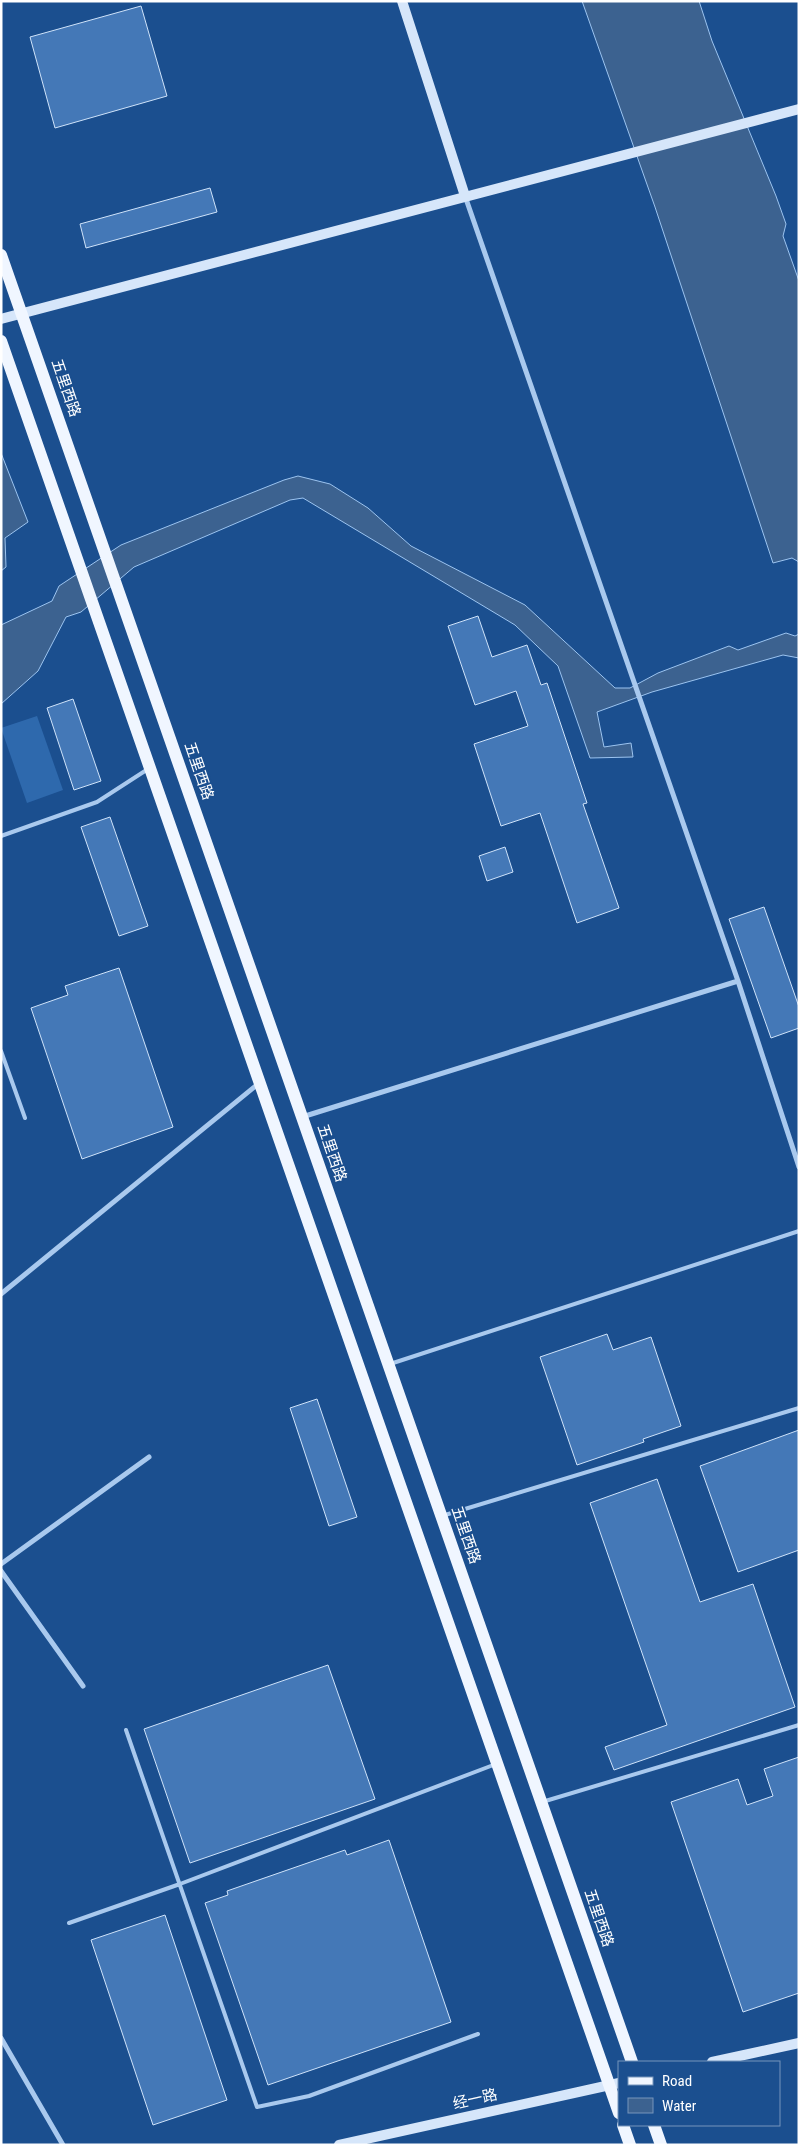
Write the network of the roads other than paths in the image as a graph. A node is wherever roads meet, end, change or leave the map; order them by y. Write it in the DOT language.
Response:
graph roads {
  1 [pos="402,1"];
  2 [pos="799,109"];
  3 [pos="465,196"];
  4 [pos="1,255"];
  5 [pos="23,314"];
  6 [pos="1,319"];
  7 [pos="1,340"];
  8 [pos="150,768"];
  9 [pos="1,836"];
  10 [pos="738,981"];
  11 [pos="1,1050"];
  12 [pos="259,1084"];
  13 [pos="302,1117"];
  14 [pos="25,1118"];
  15 [pos="799,1167"];
  16 [pos="799,1231"];
  17 [pos="1,1294"];
  18 [pos="389,1365"];
  19 [pos="799,1408"];
  20 [pos="149,1456"];
  21 [pos="442,1516"];
  22 [pos="1,1564"];
  23 [pos="1,1571"];
  24 [pos="84,1686"];
  25 [pos="799,1725"];
  26 [pos="126,1730"];
  27 [pos="498,1764"];
  28 [pos="542,1802"];
  29 [pos="180,1884"];
  30 [pos="69,1923"];
  31 [pos="478,2034"];
  32 [pos="1,2038"];
  33 [pos="799,2043"];
  34 [pos="632,2061"];
  35 [pos="717,2061"];
  36 [pos="614,2084"];
  37 [pos="618,2107"];
  38 [pos="623,2126"];
  39 [pos="654,2126"];
  40 [pos="63,2145"];
  41 [pos="339,2145"];
  42 [pos="630,2145"];
  43 [pos="661,2145"];
  1 -- 3 [label="main road"];
  2 -- 3 [label="main road"];
  3 -- 5 [label="main road"];
  3 -- 10 [label="street"];
  4 -- 5 [label="main road, 五里西路"];
  5 -- 6 [label="main road"];
  5 -- 13 [label="main road, 五里西路"];
  7 -- 8 [label="main road"];
  8 -- 9 [label="lane"];
  8 -- 12 [label="main road"];
  10 -- 13 [label="street"];
  10 -- 15 [label="street"];
  11 -- 14 [label="lane"];
  12 -- 17 [label="street"];
  12 -- 27 [label="main road"];
  13 -- 18 [label="main road, 五里西路"];
  16 -- 18 [label="lane"];
  18 -- 21 [label="main road, 五里西路"];
  19 -- 21 [label="lane"];
  20 -- 22 [label="street"];
  21 -- 28 [label="main road, 五里西路"];
  23 -- 24 [label="street"];
  25 -- 28 [label="lane"];
  26 -- 29 [label="lane"];
  27 -- 29 [label="lane"];
  27 -- 36 [label="main road"];
  28 -- 34 [label="main road, 五里西路"];
  29 -- 30 [label="lane"];
  29 -- 31 [label="lane"];
  32 -- 40 [label="street"];
  33 -- 35 [label="main road"];
  36 -- 37 [label="main road"];
  36 -- 41 [label="main road, 经一路"];
  38 -- 42 [label="main road"];
  39 -- 43 [label="main road"];
}
